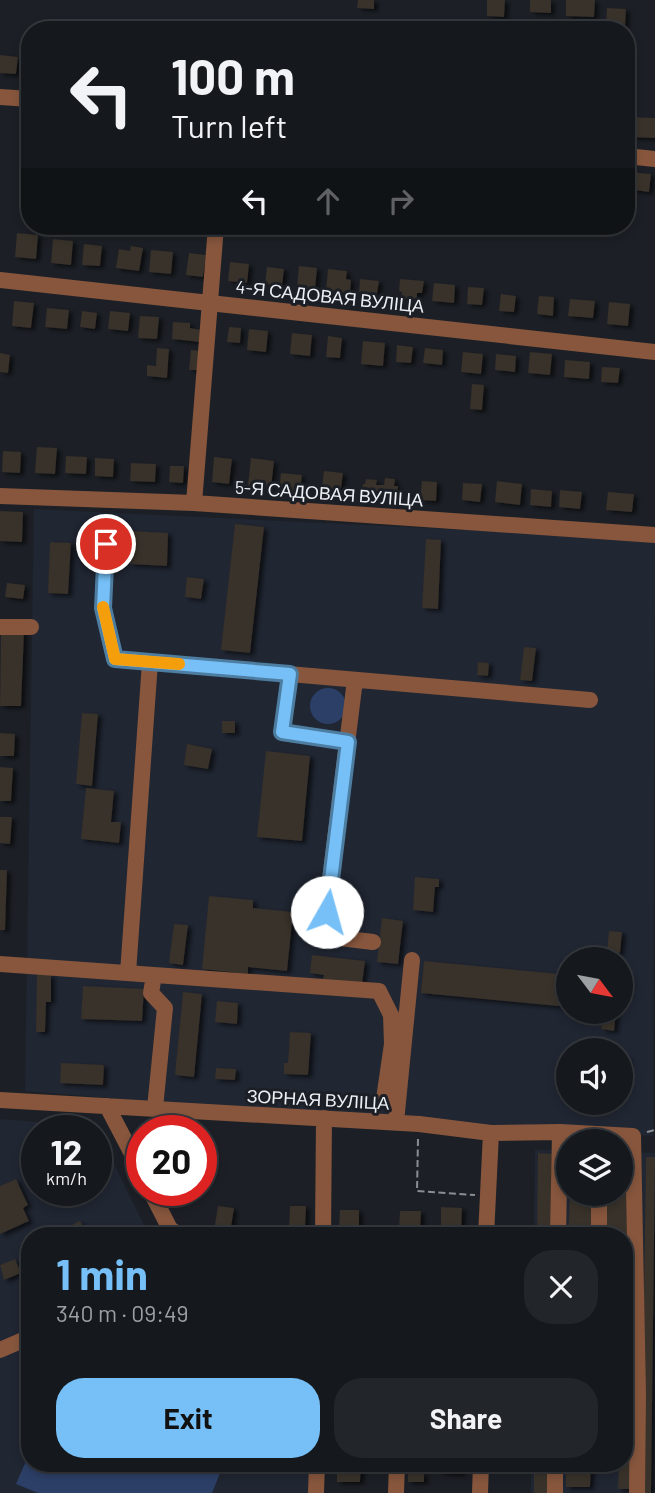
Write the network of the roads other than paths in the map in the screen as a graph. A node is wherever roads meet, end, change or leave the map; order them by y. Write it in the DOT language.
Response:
graph roads {
  1 [pos="0,97"];
  2 [pos="21,98"];
  3 [pos="635,157"];
  4 [pos="655,159"];
  5 [pos="215,235"];
  6 [pos="0,280"];
  7 [pos="210,303"];
  8 [pos="655,352"];
  9 [pos="0,496"];
  10 [pos="194,503"];
  11 [pos="106,523"];
  12 [pos="655,535"];
  13 [pos="0,627"];
  14 [pos="31,627"];
  15 [pos="150,662"];
  16 [pos="290,674"];
  17 [pos="355,680"];
  18 [pos="590,700"];
  19 [pos="348,742"];
  20 [pos="373,942"];
  21 [pos="412,960"];
  22 [pos="0,964"];
  23 [pos="128,973"];
  24 [pos="154,975"];
  25 [pos="384,1099"];
  26 [pos="0,1100"];
  27 [pos="107,1105"];
  28 [pos="155,1108"];
  29 [pos="324,1118"];
  30 [pos="396,1122"];
  31 [pos="556,1132"];
  32 [pos="491,1133"];
  33 [pos="126,1142"];
  34 [pos="158,1206"];
  35 [pos="559,1206"];
  36 [pos="599,1206"];
  37 [pos="632,1206"];
  38 [pos="169,1227"];
  39 [pos="323,1227"];
  40 [pos="486,1227"];
  41 [pos="558,1227"];
  42 [pos="599,1227"];
  43 [pos="632,1227"];
  44 [pos="21,1342"];
  45 [pos="0,1350"];
  46 [pos="633,1428"];
  47 [pos="317,1472"];
  48 [pos="397,1472"];
  49 [pos="481,1472"];
  50 [pos="556,1472"];
  51 [pos="558,1490"];
  52 [pos="316,1493"];
  53 [pos="396,1493"];
  54 [pos="480,1493"];
  55 [pos="637,1493"];
  1 -- 2 [label="street"];
  3 -- 4 [label="street"];
  5 -- 7 [label="street"];
  6 -- 7 [label="street, 4-Я САДОВАЯ ВУЛІЦА"];
  7 -- 8 [label="street, 4-Я САДОВАЯ ВУЛІЦА"];
  7 -- 10 [label="street"];
  9 -- 10 [label="street, 5-Я САДОВАЯ ВУЛІЦА"];
  10 -- 12 [label="street, 5-Я САДОВАЯ ВУЛІЦА"];
  11 -- 15 [label="street"];
  13 -- 14 [label="street"];
  15 -- 16 [label="street"];
  15 -- 23 [label="street"];
  16 -- 17 [label="street"];
  16 -- 19 [label="street"];
  17 -- 18 [label="street"];
  17 -- 19 [label="street"];
  19 -- 20 [label="street"];
  21 -- 30 [label="street"];
  22 -- 23 [label="street"];
  23 -- 24 [label="street"];
  24 -- 25 [label="street"];
  24 -- 28 [label="street"];
  26 -- 27 [label="street, ЗОРНАЯ ВУЛІЦА"];
  27 -- 28 [label="street, ЗОРНАЯ ВУЛІЦА"];
  27 -- 33 [label="street"];
  28 -- 29 [label="street, ЗОРНАЯ ВУЛІЦА"];
  29 -- 30 [label="street, ЗОРНАЯ ВУЛІЦА"];
  29 -- 39 [label="street"];
  30 -- 32 [label="street, ЗОРНАЯ ВУЛІЦА"];
  31 -- 32 [label="street, ЗОРНАЯ ВУЛІЦА"];
  32 -- 40 [label="street"];
  34 -- 38 [label="street"];
  35 -- 41 [label="street"];
  36 -- 42 [label="street"];
  37 -- 43 [label="street, ЗОРНАЯ ВУЛІЦА"];
  44 -- 45 [label="street"];
  46 -- 55 [label="street"];
  47 -- 52 [label="street"];
  48 -- 53 [label="street"];
  49 -- 54 [label="street"];
  50 -- 51 [label="street"];
}
